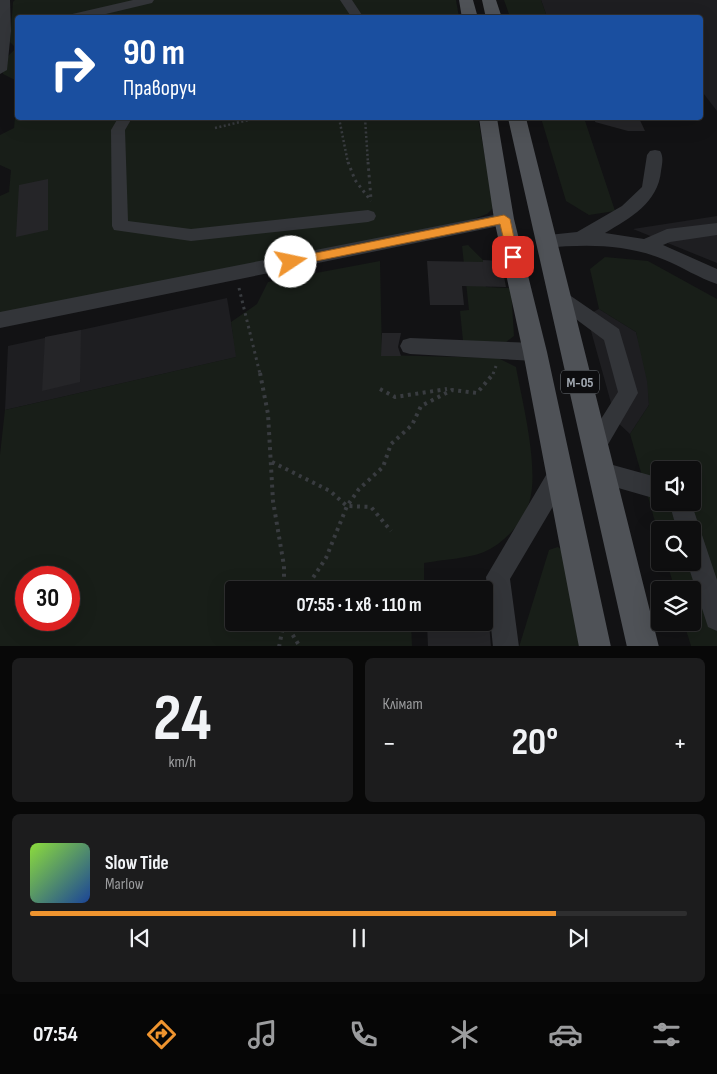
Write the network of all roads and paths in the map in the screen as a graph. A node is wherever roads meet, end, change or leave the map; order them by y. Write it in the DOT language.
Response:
graph roads {
  1 [pos="4,0"];
  2 [pos="148,0"];
  3 [pos="346,0"];
  4 [pos="466,0"];
  5 [pos="489,0"];
  6 [pos="85,15"];
  7 [pos="356,15"];
  8 [pos="469,15"];
  9 [pos="493,15"];
  10 [pos="11,30"];
  11 [pos="0,70"];
  12 [pos="124,120"];
  13 [pos="249,120"];
  14 [pos="339,120"];
  15 [pos="365,120"];
  16 [pos="488,120"];
  17 [pos="518,120"];
  18 [pos="215,128"];
  19 [pos="655,155"];
  20 [pos="368,216"];
  21 [pos="504,219"];
  22 [pos="717,228"];
  23 [pos="580,239"];
  24 [pos="545,241"];
  25 [pos="643,246"];
  26 [pos="235,273"];
  27 [pos="717,277"];
  28 [pos="559,296"];
  29 [pos="0,320"];
  30 [pos="410,346"];
  31 [pos="501,352"];
  32 [pos="535,352"];
  33 [pos="450,388"];
  34 [pos="380,389"];
  35 [pos="595,446"];
  36 [pos="271,462"];
  37 [pos="560,473"];
  38 [pos="602,473"];
  39 [pos="651,487"];
  40 [pos="347,506"];
  41 [pos="391,530"];
  42 [pos="701,568"];
  43 [pos="284,581"];
  44 [pos="311,581"];
  45 [pos="717,618"];
  46 [pos="283,631"];
  47 [pos="291,631"];
  48 [pos="279,646"];
  49 [pos="300,646"];
  50 [pos="506,646"];
  51 [pos="595,646"];
  52 [pos="643,646"];
  1 -- 10 [label="street"];
  2 -- 6 [label="street"];
  3 -- 7 [label="street"];
  4 -- 8 [label="main road"];
  5 -- 9 [label="main road"];
  10 -- 11 [label="street"];
  12 -- 20 [label="street"];
  13 -- 18 [label="path"];
  14 -- 15 [label="path"];
  16 -- 21 [label="main road, М-05"];
  17 -- 24 [label="main road, М-05"];
  19 -- 23 [label="street"];
  21 -- 26 [label="street"];
  21 -- 32 [label="main road, М-05"];
  22 -- 25 [label="street"];
  23 -- 24 [label="street"];
  23 -- 25 [label="street"];
  24 -- 28 [label="main road, М-05"];
  25 -- 27 [label="street"];
  26 -- 29 [label="street"];
  26 -- 36 [label="path"];
  28 -- 35 [label="main road, М-05"];
  28 -- 35 [label="street"];
  30 -- 31 [label="street"];
  31 -- 32 [label="street"];
  31 -- 33 [label="path"];
  32 -- 37 [label="main road, М-05"];
  33 -- 34 [label="path"];
  33 -- 40 [label="path"];
  35 -- 38 [label="main road, М-05"];
  36 -- 40 [label="path"];
  36 -- 43 [label="path"];
  37 -- 50 [label="street"];
  37 -- 51 [label="main road, М-05"];
  38 -- 39 [label="street"];
  38 -- 52 [label="main road, М-05"];
  40 -- 41 [label="path"];
  40 -- 44 [label="path"];
  42 -- 45 [label="street"];
  46 -- 48 [label="path"];
  47 -- 49 [label="path"];
}
